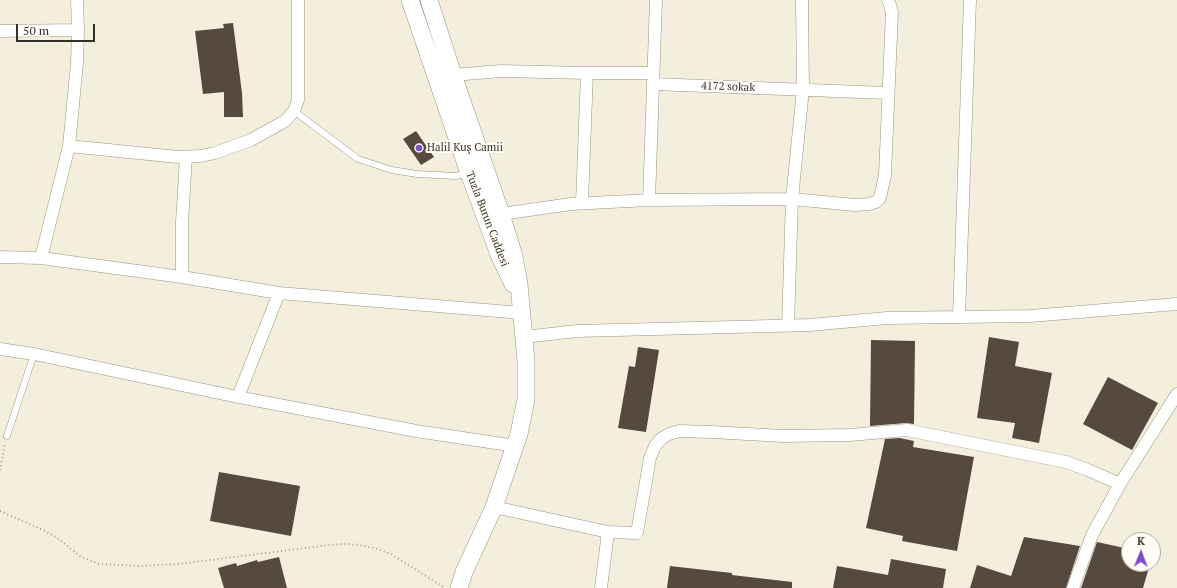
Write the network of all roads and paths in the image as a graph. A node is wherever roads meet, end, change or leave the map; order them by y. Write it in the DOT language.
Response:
graph roads {
  1 [pos="77,0"];
  2 [pos="298,0"];
  3 [pos="410,0"];
  4 [pos="429,0"];
  5 [pos="656,0"];
  6 [pos="802,0"];
  7 [pos="888,0"];
  8 [pos="970,0"];
  9 [pos="78,30"];
  10 [pos="0,31"];
  11 [pos="587,73"];
  12 [pos="453,75"];
  13 [pos="653,78"];
  14 [pos="803,90"];
  15 [pos="888,92"];
  16 [pos="294,111"];
  17 [pos="69,146"];
  18 [pos="186,157"];
  19 [pos="469,173"];
  20 [pos="792,199"];
  21 [pos="649,200"];
  22 [pos="582,203"];
  23 [pos="501,214"];
  24 [pos="0,256"];
  25 [pos="41,258"];
  26 [pos="182,277"];
  27 [pos="279,293"];
  28 [pos="1177,304"];
  29 [pos="522,306"];
  30 [pos="959,317"];
  31 [pos="788,326"];
  32 [pos="524,337"];
  33 [pos="0,349"];
  34 [pos="34,354"];
  35 [pos="1177,394"];
  36 [pos="238,397"];
  37 [pos="7,436"];
  38 [pos="516,446"];
  39 [pos="0,470"];
  40 [pos="1120,484"];
  41 [pos="494,507"];
  42 [pos="0,511"];
  43 [pos="608,532"];
  44 [pos="445,588"];
  45 [pos="459,588"];
  46 [pos="601,588"];
  47 [pos="1073,588"];
  1 -- 9 [label="street"];
  2 -- 16 [label="street"];
  3 -- 19 [label="main road, Tuzla Burun Caddesi"];
  4 -- 12 [label="main road, Tuzla Burun Caddesi"];
  5 -- 13 [label="street"];
  6 -- 14 [label="street"];
  7 -- 15 [label="street"];
  8 -- 30 [label="street"];
  9 -- 10 [label="street"];
  9 -- 17 [label="street"];
  11 -- 12 [label="street, 4172 sokak"];
  11 -- 13 [label="street, 4172 sokak"];
  11 -- 22 [label="street"];
  12 -- 23 [label="main road, Tuzla Burun Caddesi"];
  13 -- 14 [label="street, 4172 sokak"];
  13 -- 21 [label="street"];
  14 -- 15 [label="street, 4172 sokak"];
  14 -- 20 [label="street"];
  15 -- 20 [label="street"];
  16 -- 18 [label="street"];
  16 -- 19 [label="lane"];
  17 -- 18 [label="street"];
  17 -- 25 [label="street"];
  18 -- 26 [label="street"];
  19 -- 29 [label="main road, Tuzla Burun Caddesi"];
  20 -- 21 [label="street"];
  20 -- 31 [label="street"];
  21 -- 22 [label="street"];
  22 -- 23 [label="street"];
  23 -- 29 [label="main road, Tuzla Burun Caddesi"];
  24 -- 25 [label="street"];
  25 -- 26 [label="street"];
  26 -- 27 [label="street"];
  27 -- 29 [label="street"];
  27 -- 36 [label="street"];
  28 -- 30 [label="street"];
  29 -- 32 [label="main road, Tuzla Burun Caddesi"];
  30 -- 31 [label="street"];
  31 -- 32 [label="street"];
  32 -- 38 [label="main road, Tuzla Burun Caddesi"];
  33 -- 34 [label="street"];
  34 -- 36 [label="street"];
  34 -- 37 [label="lane"];
  35 -- 40 [label="street"];
  36 -- 38 [label="street"];
  37 -- 39 [label="path"];
  38 -- 41 [label="main road, Tuzla Burun Caddesi"];
  40 -- 43 [label="street"];
  40 -- 47 [label="street"];
  41 -- 43 [label="street"];
  41 -- 45 [label="main road, Tuzla Burun Caddesi"];
  42 -- 44 [label="path"];
  43 -- 46 [label="street"];
}
